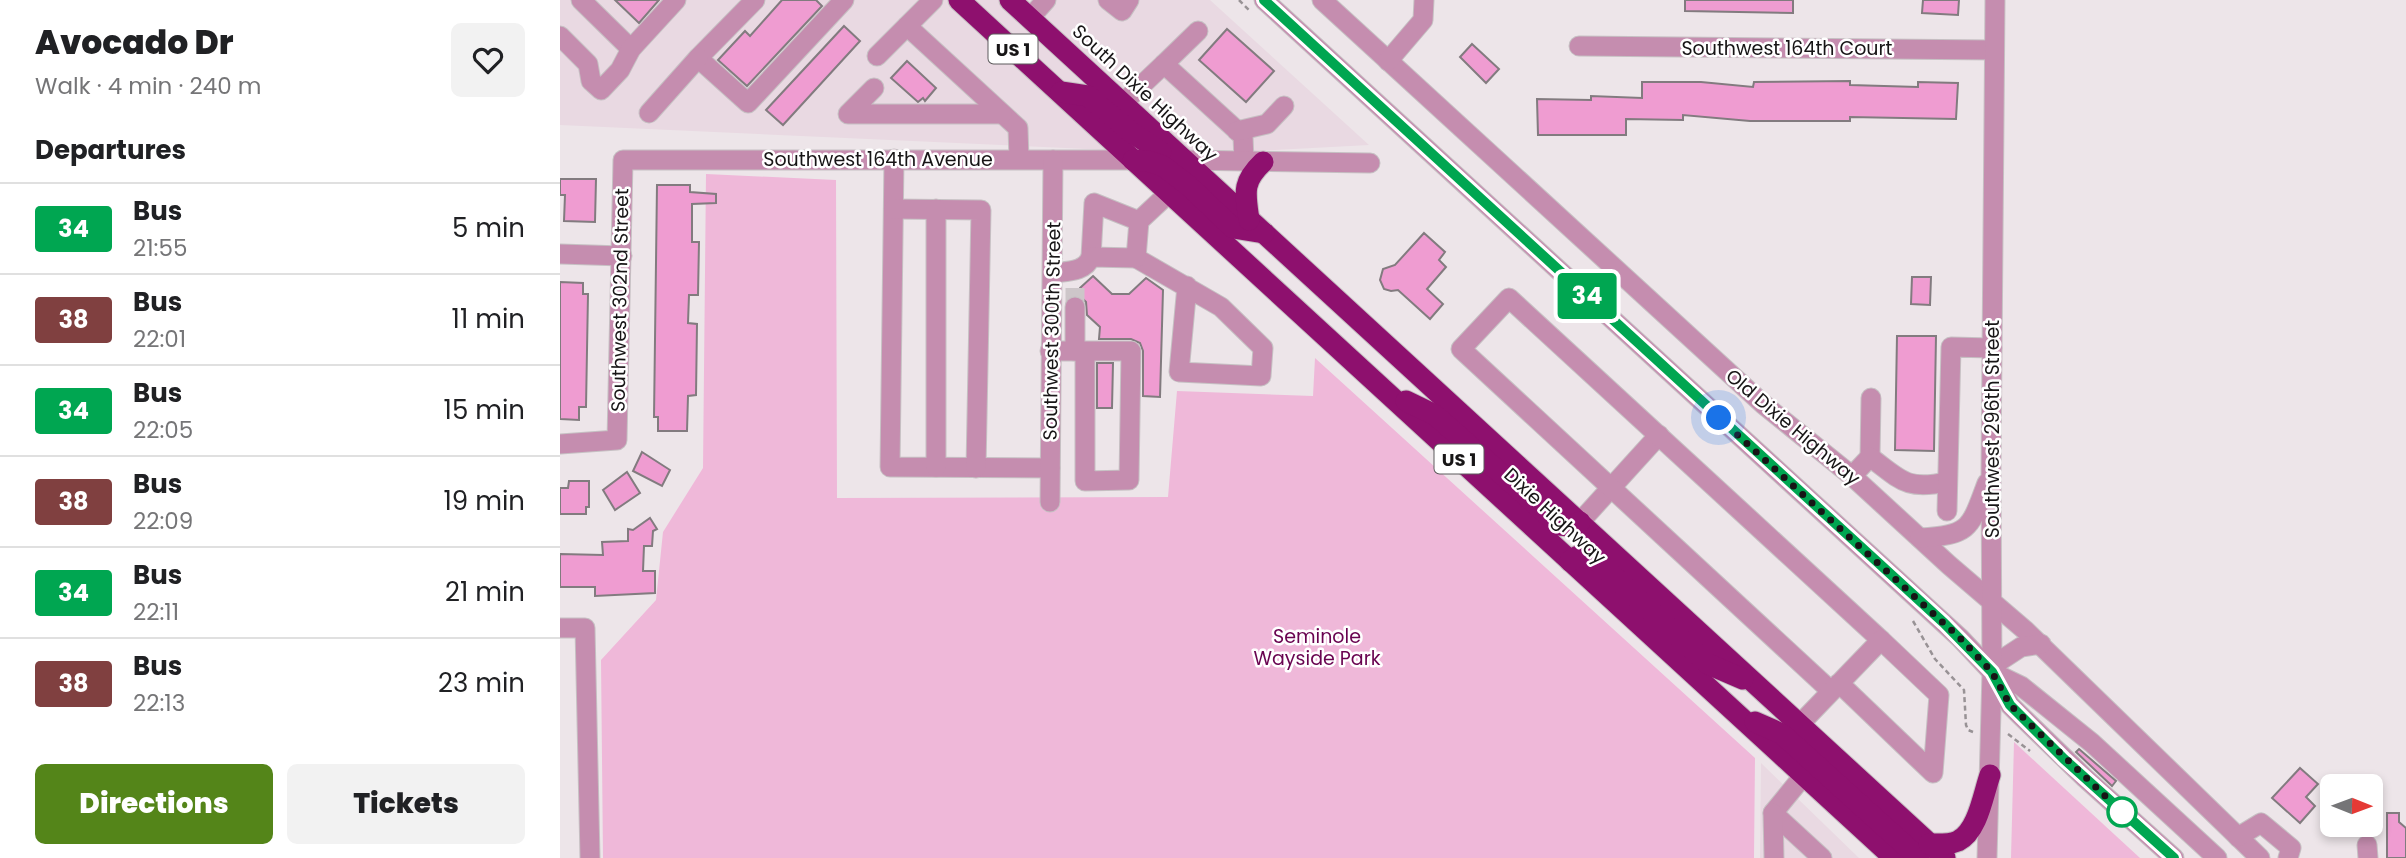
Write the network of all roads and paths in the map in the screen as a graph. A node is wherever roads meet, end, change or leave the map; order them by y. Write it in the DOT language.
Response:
graph roads {
  1 [pos="580,0"];
  2 [pos="676,0"];
  3 [pos="755,0"];
  4 [pos="844,0"];
  5 [pos="933,0"];
  6 [pos="959,0"];
  7 [pos="1011,0"];
  8 [pos="1046,0"];
  9 [pos="1108,0"];
  10 [pos="1129,0"];
  11 [pos="1239,0"];
  12 [pos="1424,0"];
  13 [pos="1995,0"];
  14 [pos="1326,1"];
  15 [pos="1261,9"];
  16 [pos="1030,18"];
  17 [pos="907,26"];
  18 [pos="1198,31"];
  19 [pos="560,36"];
  20 [pos="1579,46"];
  21 [pos="631,49"];
  22 [pos="1994,50"];
  23 [pos="877,56"];
  24 [pos="698,58"];
  25 [pos="1388,61"];
  26 [pos="1164,64"];
  27 [pos="874,88"];
  28 [pos="1061,92"];
  29 [pos="1123,103"];
  30 [pos="1284,106"];
  31 [pos="649,113"];
  32 [pos="1002,114"];
  33 [pos="1237,131"];
  34 [pos="894,159"];
  35 [pos="1019,159"];
  36 [pos="623,160"];
  37 [pos="1053,160"];
  38 [pos="1133,160"];
  39 [pos="1185,160"];
  40 [pos="1254,161"];
  41 [pos="1370,163"];
  42 [pos="1176,200"];
  43 [pos="894,209"];
  44 [pos="936,209"];
  45 [pos="1139,222"];
  46 [pos="1256,227"];
  47 [pos="560,254"];
  48 [pos="622,256"];
  49 [pos="1091,257"];
  50 [pos="1136,258"];
  51 [pos="1053,273"];
  52 [pos="1186,286"];
  53 [pos="1075,307"];
  54 [pos="1992,348"];
  55 [pos="1050,351"];
  56 [pos="1080,351"];
  57 [pos="1402,359"];
  58 [pos="1385,391"];
  59 [pos="1871,398"];
  60 [pos="1659,435"];
  61 [pos="560,444"];
  62 [pos="1870,457"];
  63 [pos="936,467"];
  64 [pos="976,468"];
  65 [pos="1050,468"];
  66 [pos="1991,472"];
  67 [pos="1852,476"];
  68 [pos="1947,482"];
  69 [pos="1611,487"];
  70 [pos="1050,502"];
  71 [pos="1947,511"];
  72 [pos="1580,522"];
  73 [pos="1920,538"];
  74 [pos="1570,561"];
  75 [pos="1993,602"];
  76 [pos="1908,613"];
  77 [pos="560,628"];
  78 [pos="1881,640"];
  79 [pos="2041,644"];
  80 [pos="1992,669"];
  81 [pos="1758,685"];
  82 [pos="1835,687"];
  83 [pos="1734,712"];
  84 [pos="1800,724"];
  85 [pos="1976,733"];
  86 [pos="1804,775"];
  87 [pos="1990,775"];
  88 [pos="1773,813"];
  89 [pos="2238,837"];
  90 [pos="1931,853"];
  91 [pos="590,858"];
  92 [pos="1774,858"];
  93 [pos="1822,858"];
  94 [pos="1894,858"];
  95 [pos="1987,858"];
  96 [pos="2174,858"];
  97 [pos="2217,858"];
  98 [pos="2260,858"];
  99 [pos="2288,858"];
  1 -- 21 [label="street"];
  2 -- 21 [label="street"];
  3 -- 24 [label="street"];
  4 -- 24 [label="street"];
  5 -- 17 [label="street"];
  6 -- 28 [label="highway, US 1"];
  7 -- 16 [label="highway, South Dixie Highway / US 1"];
  8 -- 16 [label="street"];
  9 -- 10 [label="street"];
  11 -- 15 [label="path"];
  12 -- 25 [label="street"];
  13 -- 22 [label="street, Southwest 296th Street"];
  14 -- 25 [label="street, Old Dixie Highway"];
  15 -- 80 [label="street"];
  16 -- 29 [label="highway, South Dixie Highway / US 1"];
  17 -- 23 [label="street"];
  17 -- 32 [label="street"];
  18 -- 26 [label="street"];
  19 -- 21 [label="street"];
  20 -- 22 [label="street, Southwest 164th Court"];
  22 -- 54 [label="street, Southwest 296th Street"];
  24 -- 31 [label="street"];
  25 -- 67 [label="street, Old Dixie Highway"];
  26 -- 29 [label="street"];
  26 -- 33 [label="street"];
  27 -- 32 [label="street"];
  28 -- 38 [label="highway, US 1"];
  28 -- 39 [label="highway"];
  29 -- 39 [label="highway, South Dixie Highway / US 1"];
  30 -- 33 [label="street"];
  32 -- 35 [label="street"];
  33 -- 40 [label="street"];
  34 -- 35 [label="street, Southwest 164th Avenue"];
  34 -- 36 [label="street, Southwest 164th Avenue"];
  34 -- 43 [label="street"];
  35 -- 37 [label="street, Southwest 164th Avenue"];
  36 -- 48 [label="street, Southwest 302nd Street"];
  37 -- 38 [label="street, Southwest 164th Avenue"];
  37 -- 51 [label="street, Southwest 300th Street"];
  38 -- 42 [label="highway, US 1"];
  38 -- 46 [label="highway"];
  39 -- 40 [label="street"];
  39 -- 46 [label="highway, South Dixie Highway / US 1"];
  40 -- 41 [label="street"];
  40 -- 46 [label="highway"];
  42 -- 45 [label="street"];
  42 -- 58 [label="highway, Dixie Highway / US 1"];
  43 -- 44 [label="street"];
  43 -- 63 [label="street"];
  44 -- 63 [label="street"];
  44 -- 64 [label="street"];
  45 -- 49 [label="street"];
  45 -- 50 [label="street"];
  46 -- 57 [label="highway, South Dixie Highway / US 1"];
  47 -- 48 [label="street"];
  48 -- 61 [label="street, Southwest 302nd Street"];
  49 -- 50 [label="street"];
  49 -- 51 [label="street"];
  50 -- 52 [label="street"];
  51 -- 55 [label="street, Southwest 300th Street"];
  52 -- 52 [label="street"];
  53 -- 56 [label="street"];
  54 -- 66 [label="street, Southwest 296th Street"];
  54 -- 68 [label="street"];
  55 -- 56 [label="street"];
  55 -- 65 [label="street, Southwest 300th Street"];
  56 -- 56 [label="street"];
  57 -- 72 [label="highway, Dixie Highway / US 1"];
  58 -- 72 [label="highway"];
  58 -- 74 [label="highway, Dixie Highway / US 1"];
  59 -- 62 [label="street"];
  60 -- 69 [label="street"];
  60 -- 69 [label="street"];
  60 -- 78 [label="street"];
  62 -- 67 [label="street"];
  62 -- 68 [label="street"];
  63 -- 64 [label="street"];
  64 -- 65 [label="street"];
  65 -- 70 [label="street, Southwest 300th Street"];
  66 -- 73 [label="street"];
  66 -- 75 [label="street, Southwest 296th Street"];
  67 -- 73 [label="street, Old Dixie Highway"];
  68 -- 71 [label="street"];
  69 -- 72 [label="street"];
  69 -- 82 [label="street"];
  72 -- 81 [label="highway, Dixie Highway / US 1"];
  73 -- 75 [label="street, Old Dixie Highway"];
  74 -- 81 [label="highway"];
  74 -- 83 [label="highway, Dixie Highway / US 1"];
  75 -- 79 [label="street, Old Dixie Highway"];
  75 -- 80 [label="street, Southwest 296th Street"];
  76 -- 85 [label="path"];
  77 -- 91 [label="street"];
  78 -- 82 [label="street"];
  78 -- 82 [label="street"];
  79 -- 80 [label="street"];
  79 -- 89 [label="street, Old Dixie Highway"];
  80 -- 87 [label="street, Southwest 296th Street"];
  80 -- 96 [label="street"];
  80 -- 97 [label="street"];
  81 -- 84 [label="highway, Dixie Highway / US 1"];
  82 -- 84 [label="street"];
  83 -- 86 [label="highway, Dixie Highway / US 1"];
  83 -- 90 [label="highway"];
  84 -- 90 [label="highway, Dixie Highway / US 1"];
  86 -- 88 [label="street"];
  86 -- 94 [label="highway, Dixie Highway / US 1"];
  87 -- 90 [label="highway"];
  87 -- 95 [label="street, Southwest 296th Street"];
  88 -- 92 [label="street"];
  88 -- 93 [label="street"];
  89 -- 98 [label="street, Old Dixie Highway"];
  89 -- 99 [label="street"];
}
